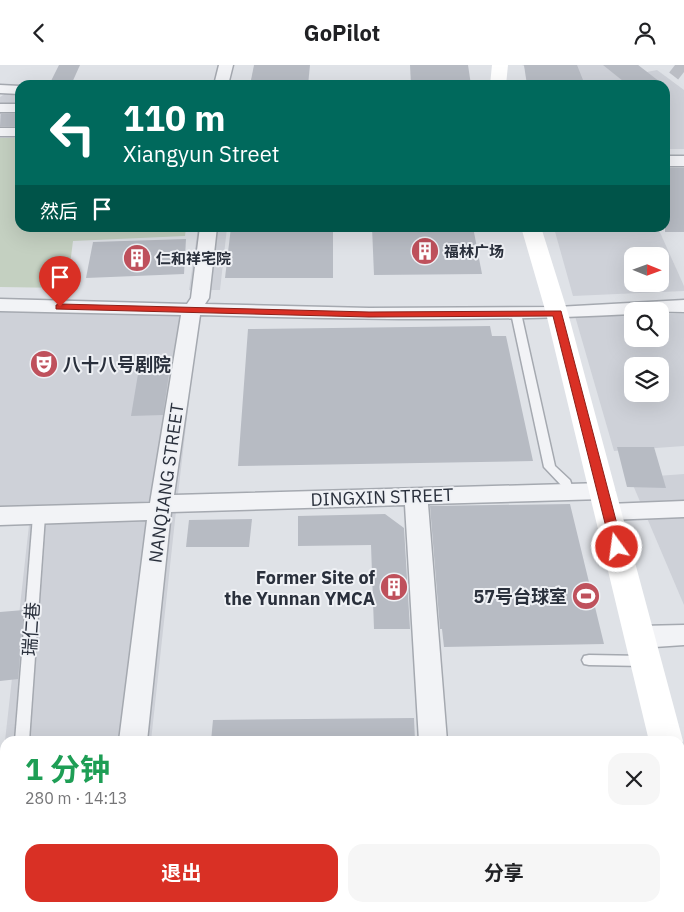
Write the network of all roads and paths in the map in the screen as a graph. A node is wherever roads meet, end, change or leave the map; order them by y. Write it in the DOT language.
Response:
graph roads {
  1 [pos="226,65"];
  2 [pos="500,65"];
  3 [pos="222,80"];
  4 [pos="498,80"];
  5 [pos="0,89"];
  6 [pos="15,90"];
  7 [pos="0,109"];
  8 [pos="15,109"];
  9 [pos="0,132"];
  10 [pos="15,132"];
  11 [pos="670,161"];
  12 [pos="683,161"];
  13 [pos="208,232"];
  14 [pos="533,232"];
  15 [pos="684,306"];
  16 [pos="1,309"];
  17 [pos="191,311"];
  18 [pos="516,313"];
  19 [pos="557,313"];
  20 [pos="568,492"];
  21 [pos="416,496"];
  22 [pos="605,501"];
  23 [pos="161,507"];
  24 [pos="684,509"];
  25 [pos="0,516"];
  26 [pos="39,517"];
  27 [pos="684,635"];
  28 [pos="643,649"];
  29 [pos="589,660"];
  30 [pos="22,736"];
  31 [pos="135,736"];
  32 [pos="434,736"];
  33 [pos="665,736"];
  1 -- 3 [label="street"];
  2 -- 4 [label="street"];
  5 -- 6 [label="street"];
  7 -- 8 [label="street"];
  9 -- 10 [label="street"];
  11 -- 12 [label="street"];
  13 -- 17 [label="street, NANQIANG STREET"];
  14 -- 19 [label="street"];
  15 -- 19 [label="street"];
  16 -- 17 [label="street"];
  17 -- 18 [label="street"];
  17 -- 23 [label="street, NANQIANG STREET"];
  18 -- 19 [label="street"];
  18 -- 20 [label="lane"];
  19 -- 22 [label="street"];
  20 -- 21 [label="street, DINGXIN STREET"];
  20 -- 22 [label="street, DINGXIN STREET"];
  21 -- 23 [label="street, DINGXIN STREET"];
  21 -- 32 [label="street"];
  22 -- 24 [label="street, DINGXIN STREET"];
  22 -- 28 [label="street"];
  23 -- 26 [label="street, DINGXIN STREET"];
  23 -- 31 [label="street, NANQIANG STREET"];
  25 -- 26 [label="street, DINGXIN STREET"];
  26 -- 30 [label="lane, 瑞仁巷"];
  27 -- 28 [label="street"];
  28 -- 29 [label="lane"];
  28 -- 33 [label="street"];
}
